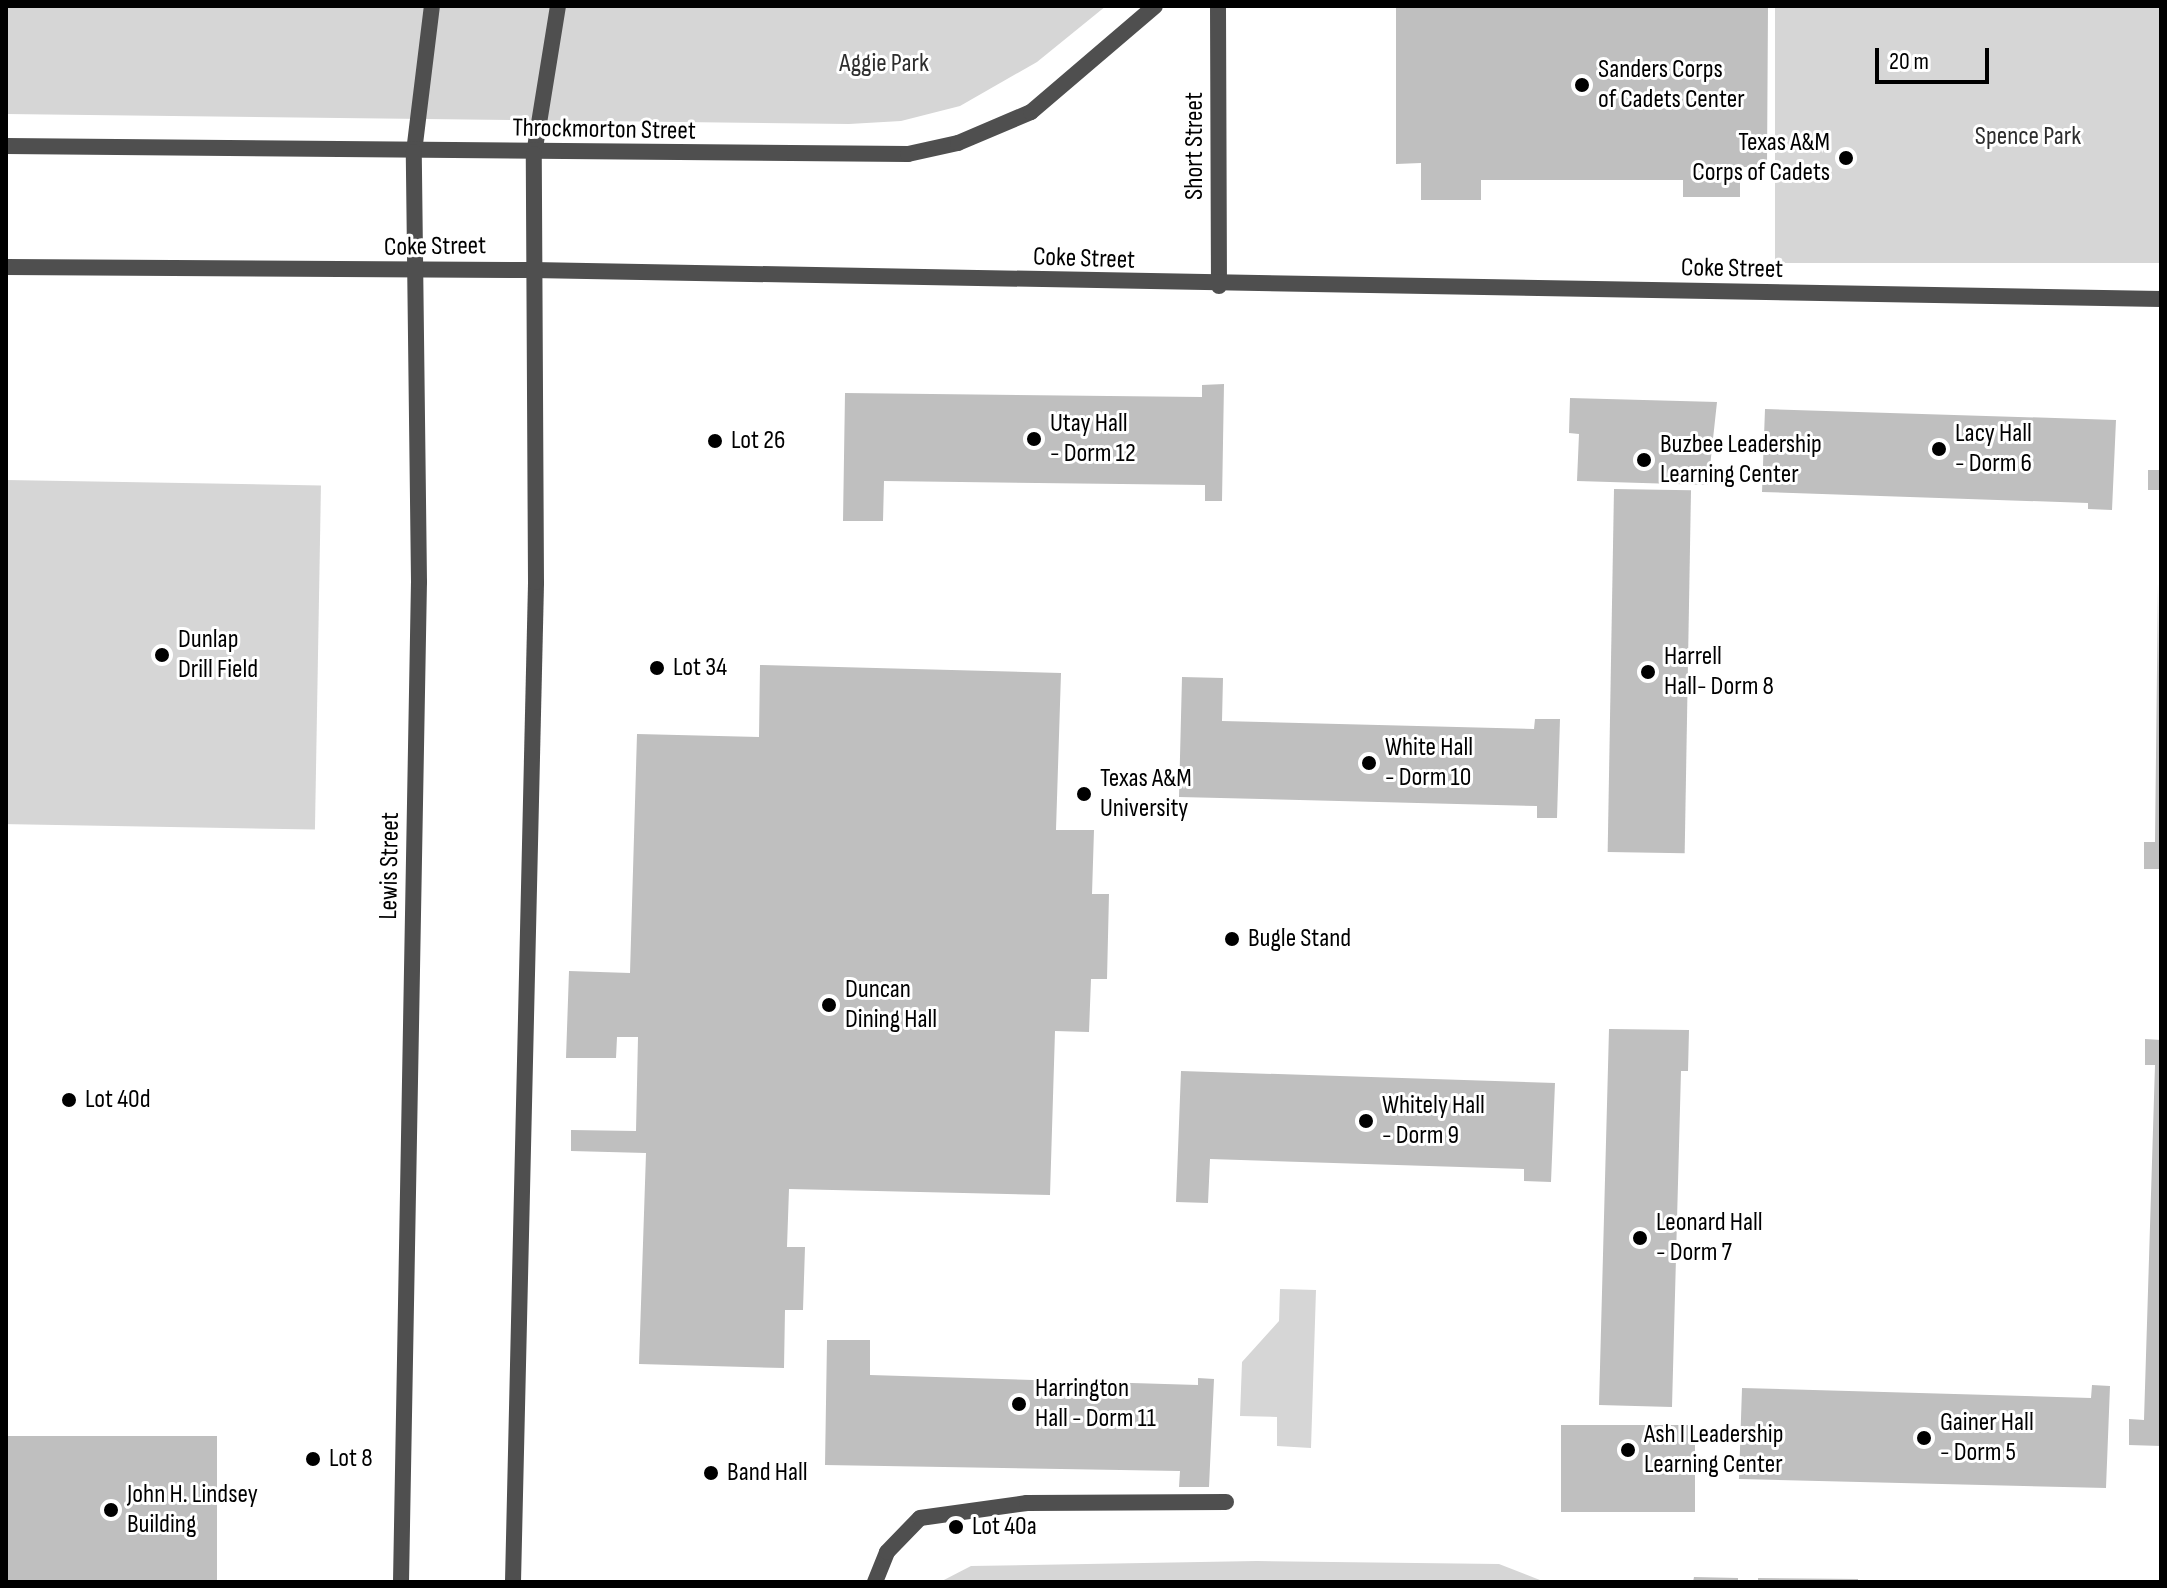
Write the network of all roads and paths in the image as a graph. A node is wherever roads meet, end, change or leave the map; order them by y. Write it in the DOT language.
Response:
graph roads {
  1 [pos="432,6"];
  2 [pos="558,6"];
  3 [pos="1155,6"];
  4 [pos="1218,6"];
  5 [pos="6,146"];
  6 [pos="414,152"];
  7 [pos="534,154"];
  8 [pos="6,267"];
  9 [pos="532,270"];
  10 [pos="413,273"];
  11 [pos="1219,286"];
  12 [pos="2161,299"];
  13 [pos="1226,1502"];
  14 [pos="401,1582"];
  15 [pos="513,1582"];
  16 [pos="875,1582"];
  1 -- 6 [label="street, Lewis Street"];
  2 -- 7 [label="street"];
  3 -- 7 [label="street, Throckmorton Street"];
  4 -- 11 [label="street, Short Street"];
  5 -- 6 [label="street, Throckmorton Street"];
  6 -- 7 [label="street, Throckmorton Street"];
  6 -- 10 [label="street, Lewis Street"];
  7 -- 9 [label="street"];
  8 -- 10 [label="street, Coke Street"];
  9 -- 10 [label="street, Coke Street"];
  9 -- 11 [label="street, Coke Street"];
  9 -- 15 [label="street"];
  10 -- 14 [label="street, Lewis Street"];
  11 -- 12 [label="street, Coke Street"];
  13 -- 16 [label="street"];
}
